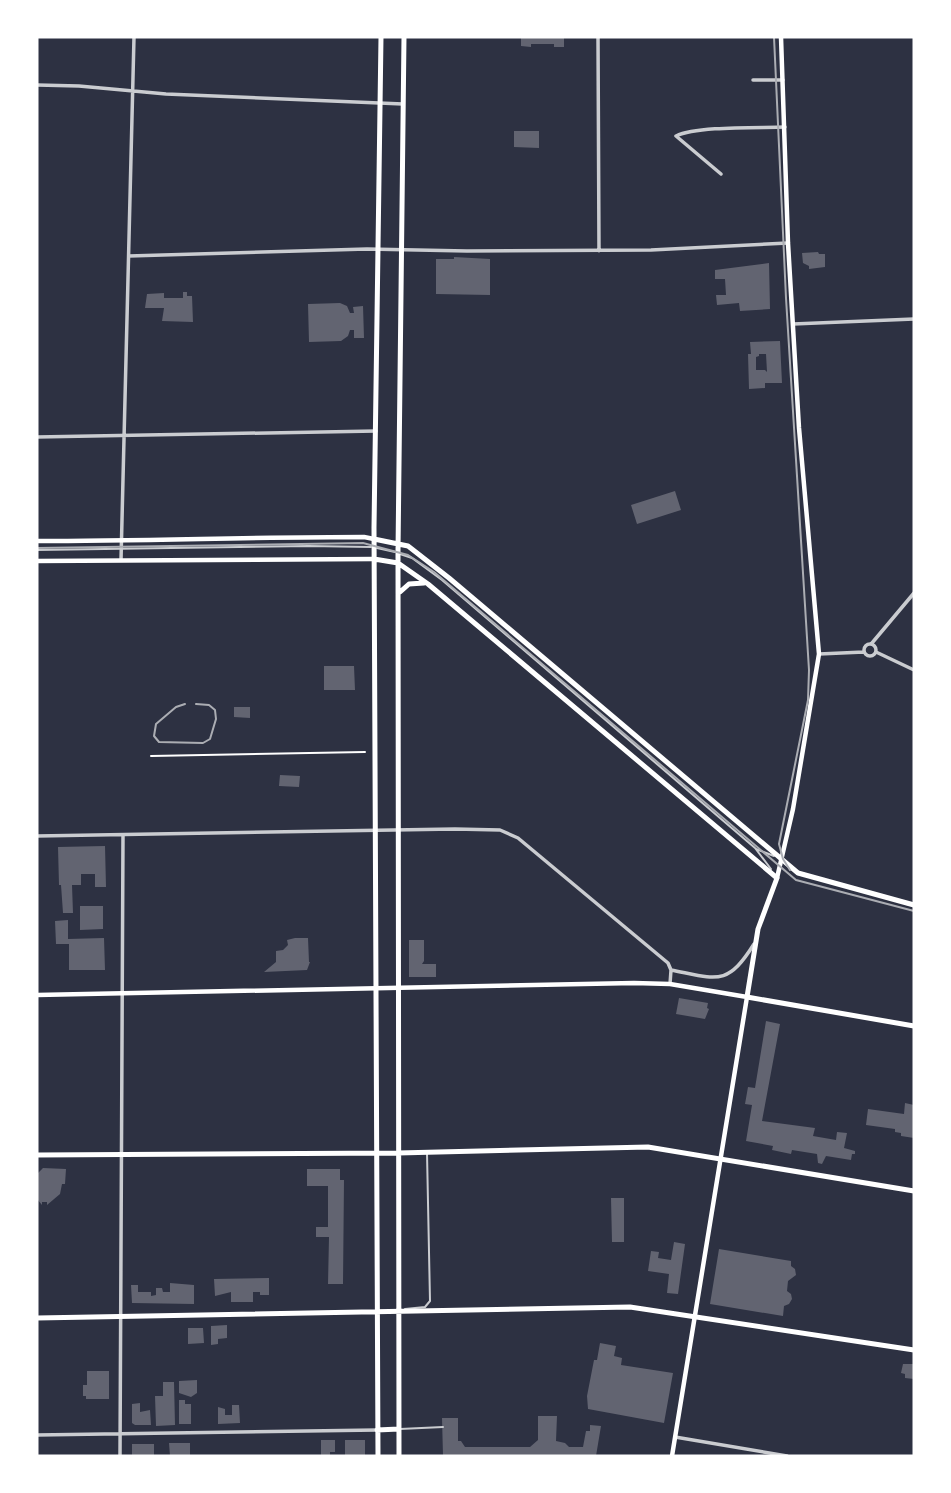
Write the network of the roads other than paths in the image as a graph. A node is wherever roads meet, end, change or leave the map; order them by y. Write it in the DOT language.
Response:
graph roads {
  1 [pos="134,37"];
  2 [pos="380,37"];
  3 [pos="404,37"];
  4 [pos="598,37"];
  5 [pos="781,37"];
  6 [pos="753,80"];
  7 [pos="783,80"];
  8 [pos="37,85"];
  9 [pos="132,90"];
  10 [pos="380,103"];
  11 [pos="402,104"];
  12 [pos="785,127"];
  13 [pos="721,174"];
  14 [pos="788,243"];
  15 [pos="377,249"];
  16 [pos="401,250"];
  17 [pos="600,251"];
  18 [pos="129,256"];
  19 [pos="914,319"];
  20 [pos="793,324"];
  21 [pos="376,431"];
  22 [pos="37,437"];
  23 [pos="124,437"];
  24 [pos="374,539"];
  25 [pos="37,541"];
  26 [pos="122,541"];
  27 [pos="398,544"];
  28 [pos="374,548"];
  29 [pos="122,549"];
  30 [pos="37,550"];
  31 [pos="398,553"];
  32 [pos="374,559"];
  33 [pos="121,560"];
  34 [pos="37,561"];
  35 [pos="398,564"];
  36 [pos="428,584"];
  37 [pos="914,593"];
  38 [pos="398,595"];
  39 [pos="872,643"];
  40 [pos="864,652"];
  41 [pos="876,652"];
  42 [pos="819,654"];
  43 [pos="914,670"];
  44 [pos="376,831"];
  45 [pos="398,831"];
  46 [pos="37,836"];
  47 [pos="122,836"];
  48 [pos="755,848"];
  49 [pos="783,859"];
  50 [pos="777,878"];
  51 [pos="914,905"];
  52 [pos="755,942"];
  53 [pos="671,970"];
  54 [pos="670,985"];
  55 [pos="377,989"];
  56 [pos="398,989"];
  57 [pos="121,994"];
  58 [pos="37,995"];
  59 [pos="747,998"];
  60 [pos="914,1026"];
  61 [pos="426,1152"];
  62 [pos="377,1153"];
  63 [pos="398,1153"];
  64 [pos="121,1154"];
  65 [pos="37,1155"];
  66 [pos="720,1158"];
  67 [pos="914,1191"];
  68 [pos="377,1311"];
  69 [pos="399,1311"];
  70 [pos="695,1316"];
  71 [pos="121,1317"];
  72 [pos="37,1318"];
  73 [pos="914,1350"];
  74 [pos="443,1427"];
  75 [pos="399,1429"];
  76 [pos="377,1430"];
  77 [pos="37,1435"];
  78 [pos="121,1435"];
  79 [pos="675,1437"];
  80 [pos="121,1456"];
  81 [pos="378,1456"];
  82 [pos="399,1456"];
  83 [pos="671,1456"];
  84 [pos="787,1456"];
  1 -- 9 [label="street"];
  2 -- 10 [label="main road"];
  3 -- 11 [label="main road"];
  4 -- 17 [label="street"];
  5 -- 7 [label="main road"];
  6 -- 7 [label="street"];
  7 -- 12 [label="main road"];
  8 -- 9 [label="street"];
  9 -- 10 [label="street"];
  9 -- 18 [label="street"];
  10 -- 11 [label="street"];
  10 -- 15 [label="main road"];
  11 -- 16 [label="main road"];
  12 -- 13 [label="street"];
  12 -- 14 [label="main road"];
  14 -- 17 [label="street"];
  14 -- 20 [label="main road"];
  15 -- 16 [label="street"];
  15 -- 18 [label="street"];
  15 -- 21 [label="main road"];
  16 -- 17 [label="street"];
  16 -- 27 [label="main road"];
  18 -- 23 [label="street"];
  19 -- 20 [label="street"];
  20 -- 42 [label="main road"];
  21 -- 23 [label="street"];
  21 -- 24 [label="main road"];
  22 -- 23 [label="street"];
  23 -- 26 [label="street"];
  24 -- 26 [label="main road"];
  24 -- 27 [label="main road"];
  24 -- 28 [label="main road"];
  25 -- 26 [label="main road"];
  26 -- 29 [label="street"];
  27 -- 31 [label="main road"];
  27 -- 49 [label="main road"];
  28 -- 29 [label="lane"];
  28 -- 31 [label="lane"];
  28 -- 32 [label="main road"];
  29 -- 30 [label="lane"];
  29 -- 33 [label="street"];
  31 -- 35 [label="main road"];
  31 -- 48 [label="lane"];
  32 -- 33 [label="main road"];
  32 -- 35 [label="main road"];
  32 -- 44 [label="main road"];
  33 -- 34 [label="main road"];
  35 -- 36 [label="main road"];
  35 -- 38 [label="main road"];
  36 -- 38 [label="main road"];
  36 -- 50 [label="main road"];
  37 -- 39 [label="street"];
  38 -- 45 [label="main road"];
  39 -- 40 [label="street"];
  39 -- 41 [label="street"];
  40 -- 41 [label="street"];
  40 -- 42 [label="street"];
  41 -- 43 [label="street"];
  42 -- 49 [label="main road"];
  44 -- 45 [label="street"];
  44 -- 47 [label="street"];
  44 -- 55 [label="main road"];
  45 -- 53 [label="street"];
  45 -- 56 [label="main road"];
  46 -- 47 [label="street"];
  47 -- 57 [label="street"];
  48 -- 49 [label="lane"];
  48 -- 50 [label="lane"];
  49 -- 50 [label="main road"];
  49 -- 51 [label="main road"];
  50 -- 52 [label="main road"];
  52 -- 53 [label="street"];
  52 -- 59 [label="main road"];
  53 -- 54 [label="street"];
  54 -- 56 [label="main road"];
  54 -- 59 [label="main road"];
  55 -- 56 [label="main road"];
  55 -- 57 [label="main road"];
  55 -- 62 [label="main road"];
  56 -- 63 [label="main road"];
  57 -- 58 [label="main road"];
  57 -- 64 [label="street"];
  59 -- 60 [label="main road"];
  59 -- 66 [label="main road"];
  61 -- 63 [label="main road"];
  61 -- 66 [label="main road"];
  61 -- 69 [label="lane"];
  62 -- 63 [label="main road"];
  62 -- 64 [label="main road"];
  62 -- 68 [label="main road"];
  63 -- 69 [label="main road"];
  64 -- 65 [label="main road"];
  64 -- 71 [label="street"];
  66 -- 67 [label="main road"];
  66 -- 70 [label="main road"];
  68 -- 69 [label="main road"];
  68 -- 71 [label="main road"];
  68 -- 76 [label="main road"];
  69 -- 70 [label="main road"];
  69 -- 75 [label="main road"];
  70 -- 73 [label="main road"];
  70 -- 79 [label="main road"];
  71 -- 72 [label="main road"];
  71 -- 78 [label="street"];
  74 -- 75 [label="lane"];
  75 -- 76 [label="main road"];
  75 -- 82 [label="main road"];
  76 -- 78 [label="street"];
  76 -- 81 [label="main road"];
  77 -- 78 [label="street"];
  78 -- 80 [label="street"];
  79 -- 83 [label="main road"];
  79 -- 84 [label="street"];
}
